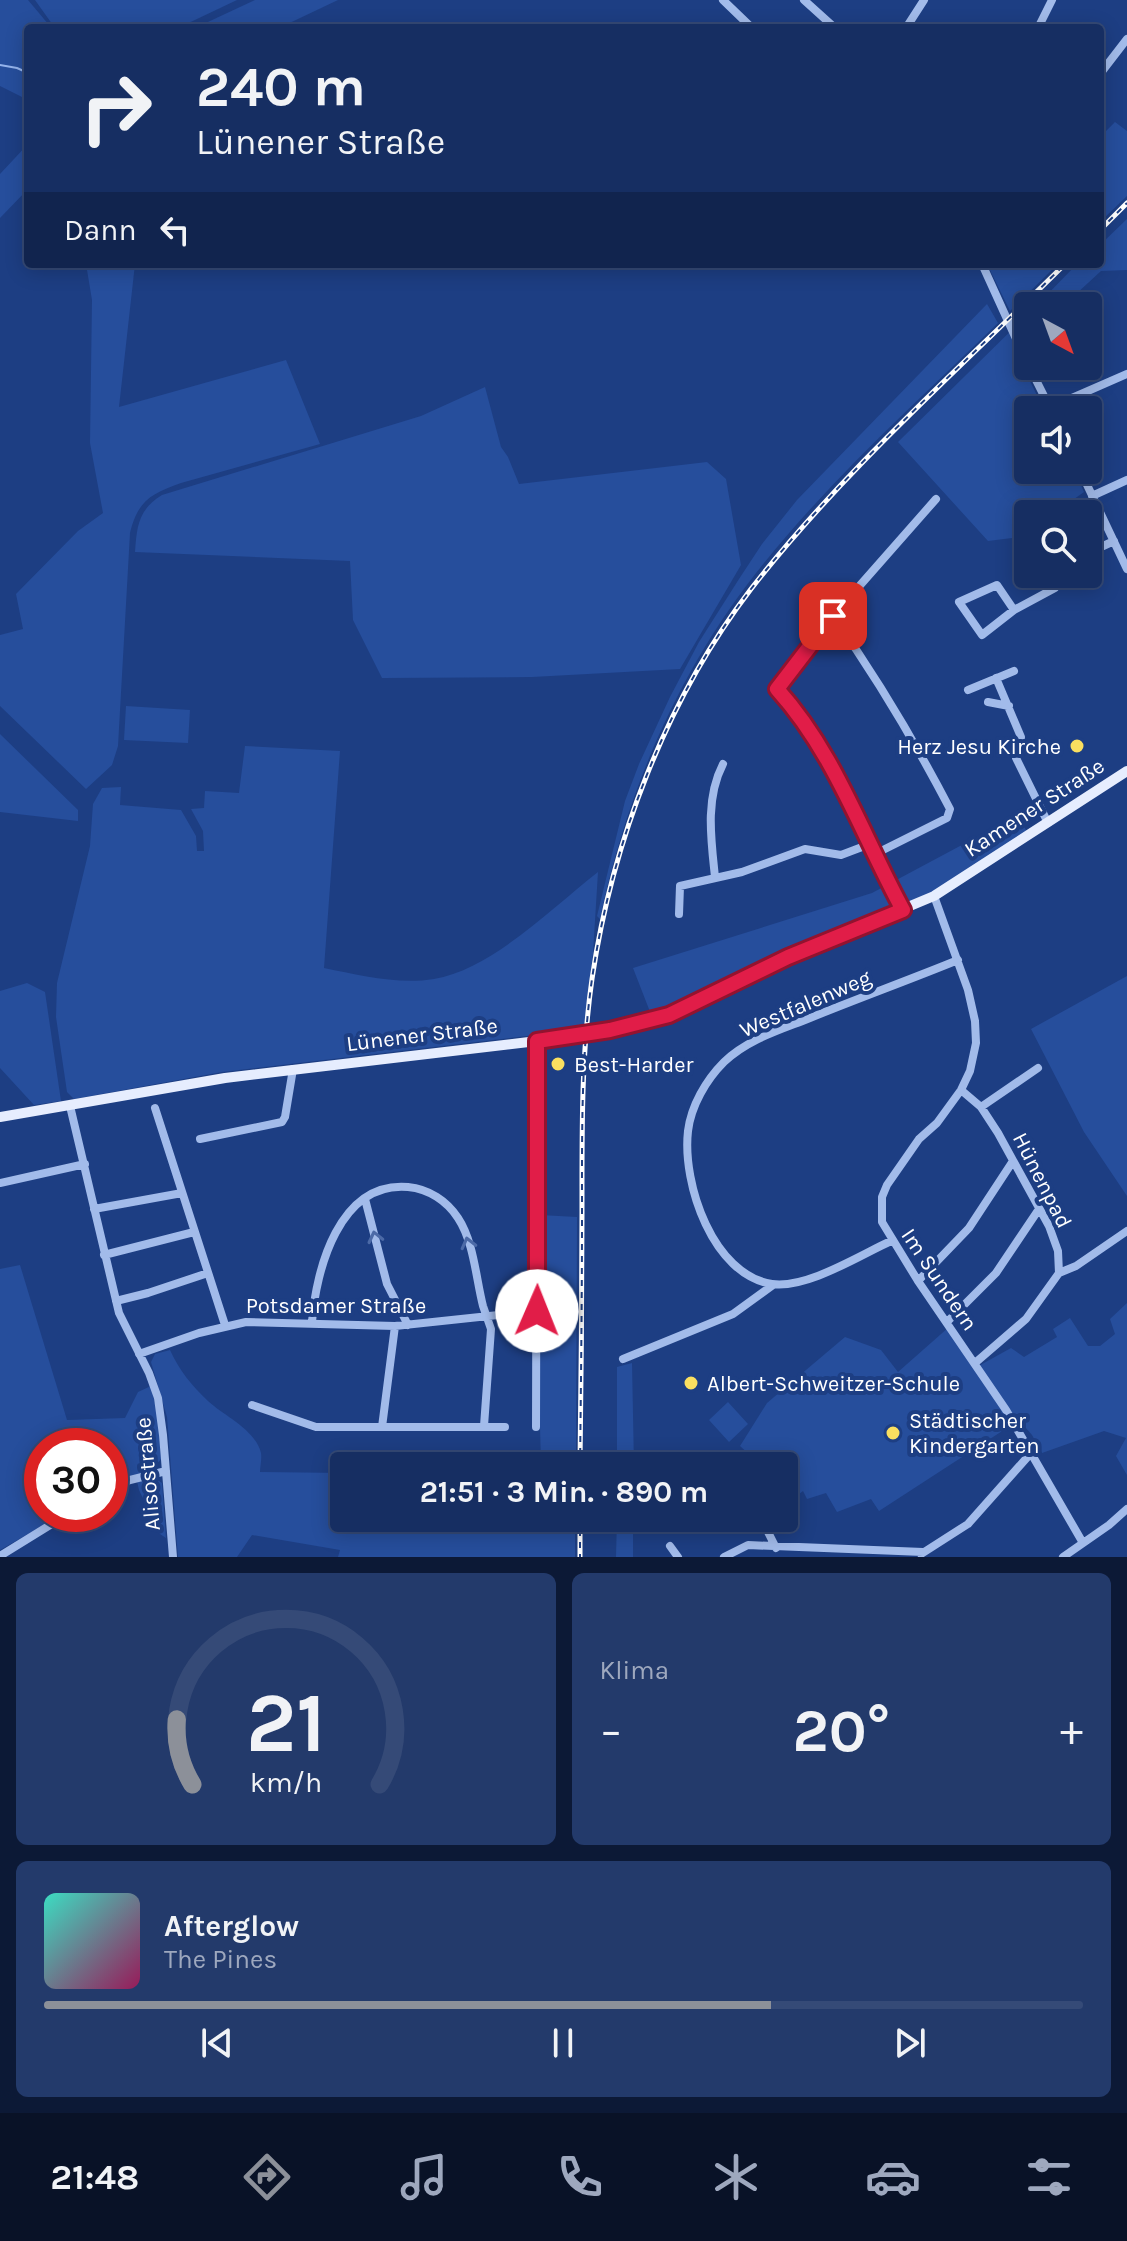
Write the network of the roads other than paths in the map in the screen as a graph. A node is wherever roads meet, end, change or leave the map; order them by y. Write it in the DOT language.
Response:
graph roads {
  1 [pos="723,0"];
  2 [pos="804,0"];
  3 [pos="924,0"];
  4 [pos="1052,0"];
  5 [pos="748,24"];
  6 [pos="831,24"];
  7 [pos="909,24"];
  8 [pos="1040,24"];
  9 [pos="1127,39"];
  10 [pos="1104,69"];
  11 [pos="984,268"];
  12 [pos="1014,334"];
  13 [pos="1127,374"];
  14 [pos="1079,396"];
  15 [pos="1127,480"];
  16 [pos="1086,484"];
  17 [pos="1092,496"];
  18 [pos="936,499"];
  19 [pos="1114,541"];
  20 [pos="1102,547"];
  21 [pos="1127,569"];
  22 [pos="1055,588"];
  23 [pos="1014,610"];
  24 [pos="833,616"];
  25 [pos="1014,671"];
  26 [pos="996,678"];
  27 [pos="968,690"];
  28 [pos="988,702"];
  29 [pos="1009,706"];
  30 [pos="723,764"];
  31 [pos="1127,771"];
  32 [pos="1048,823"];
  33 [pos="870,844"];
  34 [pos="875,854"];
  35 [pos="715,877"];
  36 [pos="964,877"];
  37 [pos="934,896"];
  38 [pos="903,910"];
  39 [pos="679,914"];
  40 [pos="958,960"];
  41 [pos="537,1041"];
  42 [pos="1038,1068"];
  43 [pos="293,1069"];
  44 [pos="961,1090"];
  45 [pos="70,1106"];
  46 [pos="981,1107"];
  47 [pos="155,1108"];
  48 [pos="0,1117"];
  49 [pos="200,1139"];
  50 [pos="1013,1161"];
  51 [pos="85,1164"];
  52 [pos="0,1183"];
  53 [pos="182,1193"];
  54 [pos="365,1199"];
  55 [pos="94,1209"];
  56 [pos="1039,1209"];
  57 [pos="1127,1231"];
  58 [pos="194,1232"];
  59 [pos="891,1241"];
  60 [pos="104,1255"];
  61 [pos="208,1273"];
  62 [pos="1059,1273"];
  63 [pos="918,1281"];
  64 [pos="773,1285"];
  65 [pos="116,1301"];
  66 [pos="537,1311"];
  67 [pos="489,1318"];
  68 [pos="312,1322"];
  69 [pos="947,1322"];
  70 [pos="225,1325"];
  71 [pos="408,1325"];
  72 [pos="395,1326"];
  73 [pos="139,1354"];
  74 [pos="623,1359"];
  75 [pos="975,1363"];
  76 [pos="252,1405"];
  77 [pos="484,1426"];
  78 [pos="382,1427"];
  79 [pos="505,1427"];
  80 [pos="536,1427"];
  81 [pos="1031,1453"];
  82 [pos="166,1471"];
  83 [pos="128,1481"];
  84 [pos="1127,1509"];
  85 [pos="39,1532"];
  86 [pos="768,1532"];
  87 [pos="1083,1543"];
  88 [pos="670,1546"];
  89 [pos="776,1548"];
  90 [pos="920,1555"];
  91 [pos="0,1556"];
  92 [pos="173,1557"];
  93 [pos="678,1557"];
  94 [pos="724,1557"];
  95 [pos="1063,1557"];
  1 -- 5 [label="street"];
  2 -- 6 [label="street"];
  3 -- 7 [label="street"];
  4 -- 8 [label="street"];
  9 -- 10 [label="street"];
  11 -- 12 [label="street"];
  13 -- 14 [label="street"];
  15 -- 17 [label="street"];
  16 -- 17 [label="street"];
  17 -- 19 [label="street"];
  18 -- 24 [label="street"];
  19 -- 20 [label="street"];
  19 -- 21 [label="street"];
  22 -- 23 [label="street"];
  23 -- 23 [label="street"];
  24 -- 33 [label="street"];
  24 -- 34 [label="street"];
  25 -- 26 [label="street"];
  26 -- 27 [label="street"];
  26 -- 29 [label="street"];
  28 -- 29 [label="street"];
  29 -- 32 [label="street"];
  30 -- 35 [label="street"];
  31 -- 32 [label="main road, Kamener Straße"];
  32 -- 36 [label="main road, Kamener Straße"];
  33 -- 34 [label="street"];
  33 -- 35 [label="street"];
  34 -- 38 [label="street"];
  35 -- 39 [label="street"];
  36 -- 37 [label="main road, Lünener Straße"];
  37 -- 38 [label="main road, Lünener Straße"];
  37 -- 40 [label="street, Im Sundern"];
  38 -- 41 [label="main road, Lünener Straße"];
  40 -- 44 [label="street, Im Sundern"];
  40 -- 64 [label="street, Westfalenweg"];
  41 -- 43 [label="main road, Lünener Straße"];
  41 -- 66 [label="street"];
  42 -- 46 [label="street"];
  43 -- 45 [label="main road, Lünener Straße"];
  43 -- 49 [label="street"];
  44 -- 46 [label="street, Hünenpad"];
  44 -- 59 [label="street, Im Sundern"];
  45 -- 48 [label="main road, Lünener Straße"];
  45 -- 51 [label="street, Alisostraße"];
  46 -- 50 [label="street, Hünenpad"];
  47 -- 53 [label="street"];
  50 -- 56 [label="street, Hünenpad"];
  50 -- 63 [label="street"];
  51 -- 52 [label="street"];
  51 -- 55 [label="street, Alisostraße"];
  53 -- 55 [label="street"];
  53 -- 58 [label="street"];
  67 -- 54 [label="street, one-way"];
  54 -- 68 [label="street"];
  71 -- 54 [label="street, one-way"];
  55 -- 60 [label="street, Alisostraße"];
  56 -- 62 [label="street, Hünenpad"];
  56 -- 69 [label="street"];
  57 -- 62 [label="street"];
  58 -- 60 [label="street"];
  58 -- 61 [label="street"];
  59 -- 63 [label="street, Im Sundern"];
  59 -- 64 [label="street"];
  60 -- 65 [label="street, Alisostraße"];
  61 -- 65 [label="street"];
  61 -- 70 [label="street"];
  62 -- 75 [label="street"];
  63 -- 69 [label="street, Im Sundern"];
  64 -- 74 [label="street"];
  65 -- 73 [label="street, Alisostraße"];
  66 -- 67 [label="street, Potsdamer Straße"];
  66 -- 80 [label="street"];
  67 -- 71 [label="street, Potsdamer Straße"];
  67 -- 77 [label="street"];
  68 -- 70 [label="street, Potsdamer Straße"];
  68 -- 72 [label="street, Potsdamer Straße"];
  69 -- 75 [label="street, Im Sundern"];
  70 -- 73 [label="street, Potsdamer Straße"];
  71 -- 72 [label="street, Potsdamer Straße"];
  72 -- 78 [label="street"];
  73 -- 82 [label="street, Alisostraße"];
  75 -- 81 [label="street, Im Sundern"];
  76 -- 78 [label="street"];
  77 -- 78 [label="street"];
  77 -- 79 [label="street"];
  81 -- 87 [label="street, Im Sundern"];
  81 -- 90 [label="street"];
  82 -- 83 [label="street"];
  82 -- 92 [label="street, Alisostraße"];
  84 -- 87 [label="street"];
  85 -- 91 [label="street"];
  86 -- 89 [label="street"];
  87 -- 95 [label="street"];
  88 -- 93 [label="street"];
  89 -- 90 [label="street"];
  89 -- 94 [label="street"];
}
